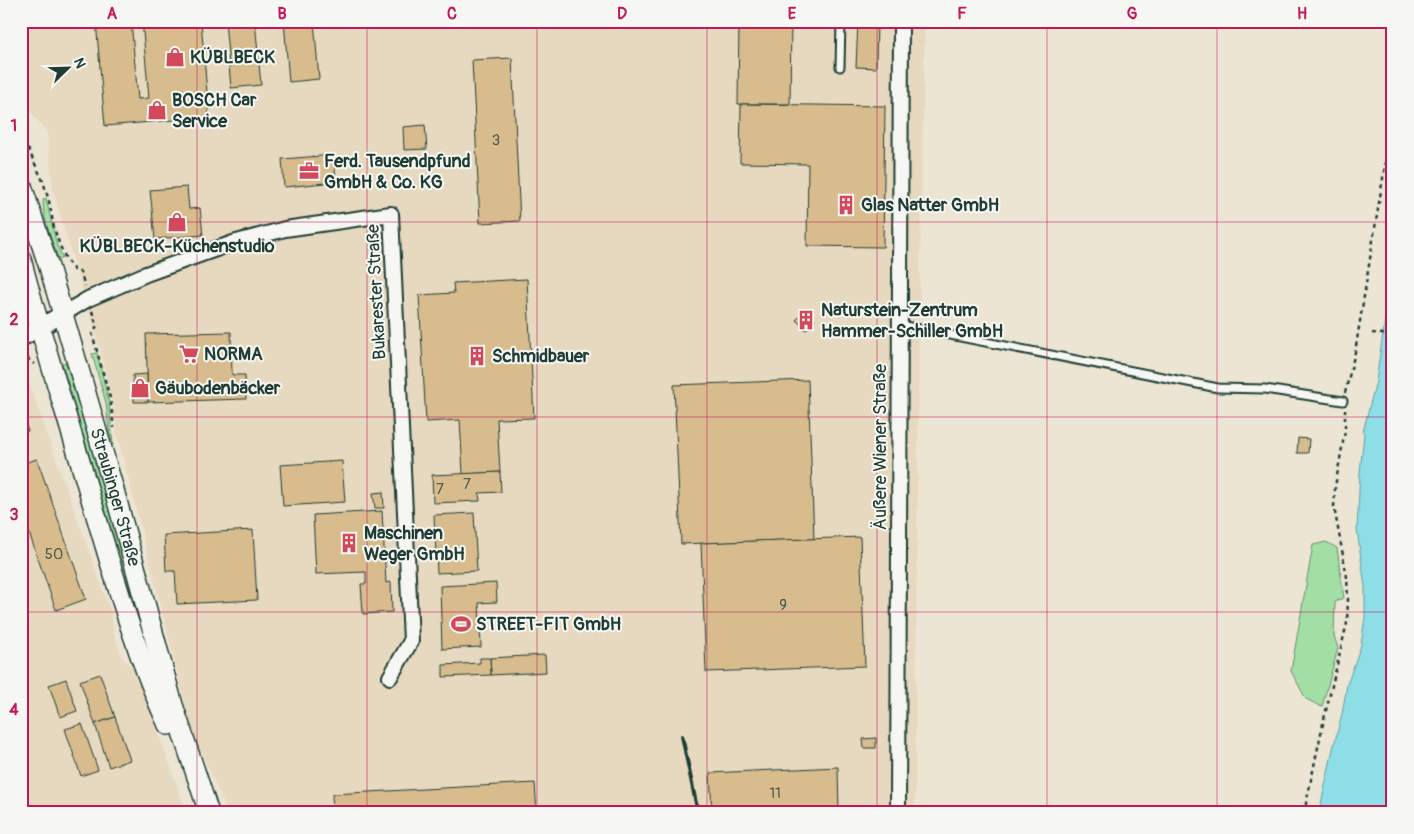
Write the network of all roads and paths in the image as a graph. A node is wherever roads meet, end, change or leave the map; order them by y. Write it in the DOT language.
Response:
graph roads {
  1 [pos="841,21"];
  2 [pos="901,21"];
  3 [pos="840,67"];
  4 [pos="1393,116"];
  5 [pos="21,134"];
  6 [pos="21,183"];
  7 [pos="1388,216"];
  8 [pos="1393,216"];
  9 [pos="21,259"];
  10 [pos="88,299"];
  11 [pos="63,314"];
  12 [pos="900,325"];
  13 [pos="40,327"];
  14 [pos="1372,333"];
  15 [pos="1393,335"];
  16 [pos="21,338"];
  17 [pos="1342,401"];
  18 [pos="114,435"];
  19 [pos="390,677"];
  20 [pos="209,812"];
  21 [pos="898,813"];
  22 [pos="1304,813"];
  1 -- 3 [label="lane"];
  2 -- 12 [label="street, Äußere Wiener Straße"];
  4 -- 17 [label="path"];
  5 -- 10 [label="path"];
  6 -- 11 [label="main road, Straubinger Straße"];
  7 -- 8 [label="path"];
  9 -- 13 [label="main road, Straubinger Straße"];
  10 -- 11 [label="street, Bukarester Straße"];
  10 -- 18 [label="path"];
  10 -- 19 [label="street, Bukarester Straße"];
  11 -- 13 [label="street"];
  11 -- 20 [label="main road, Straubinger Straße"];
  12 -- 17 [label="lane"];
  12 -- 21 [label="street, Äußere Wiener Straße"];
  13 -- 16 [label="street"];
  13 -- 20 [label="main road, Straubinger Straße"];
  14 -- 15 [label="path"];
  17 -- 22 [label="path"];
}
